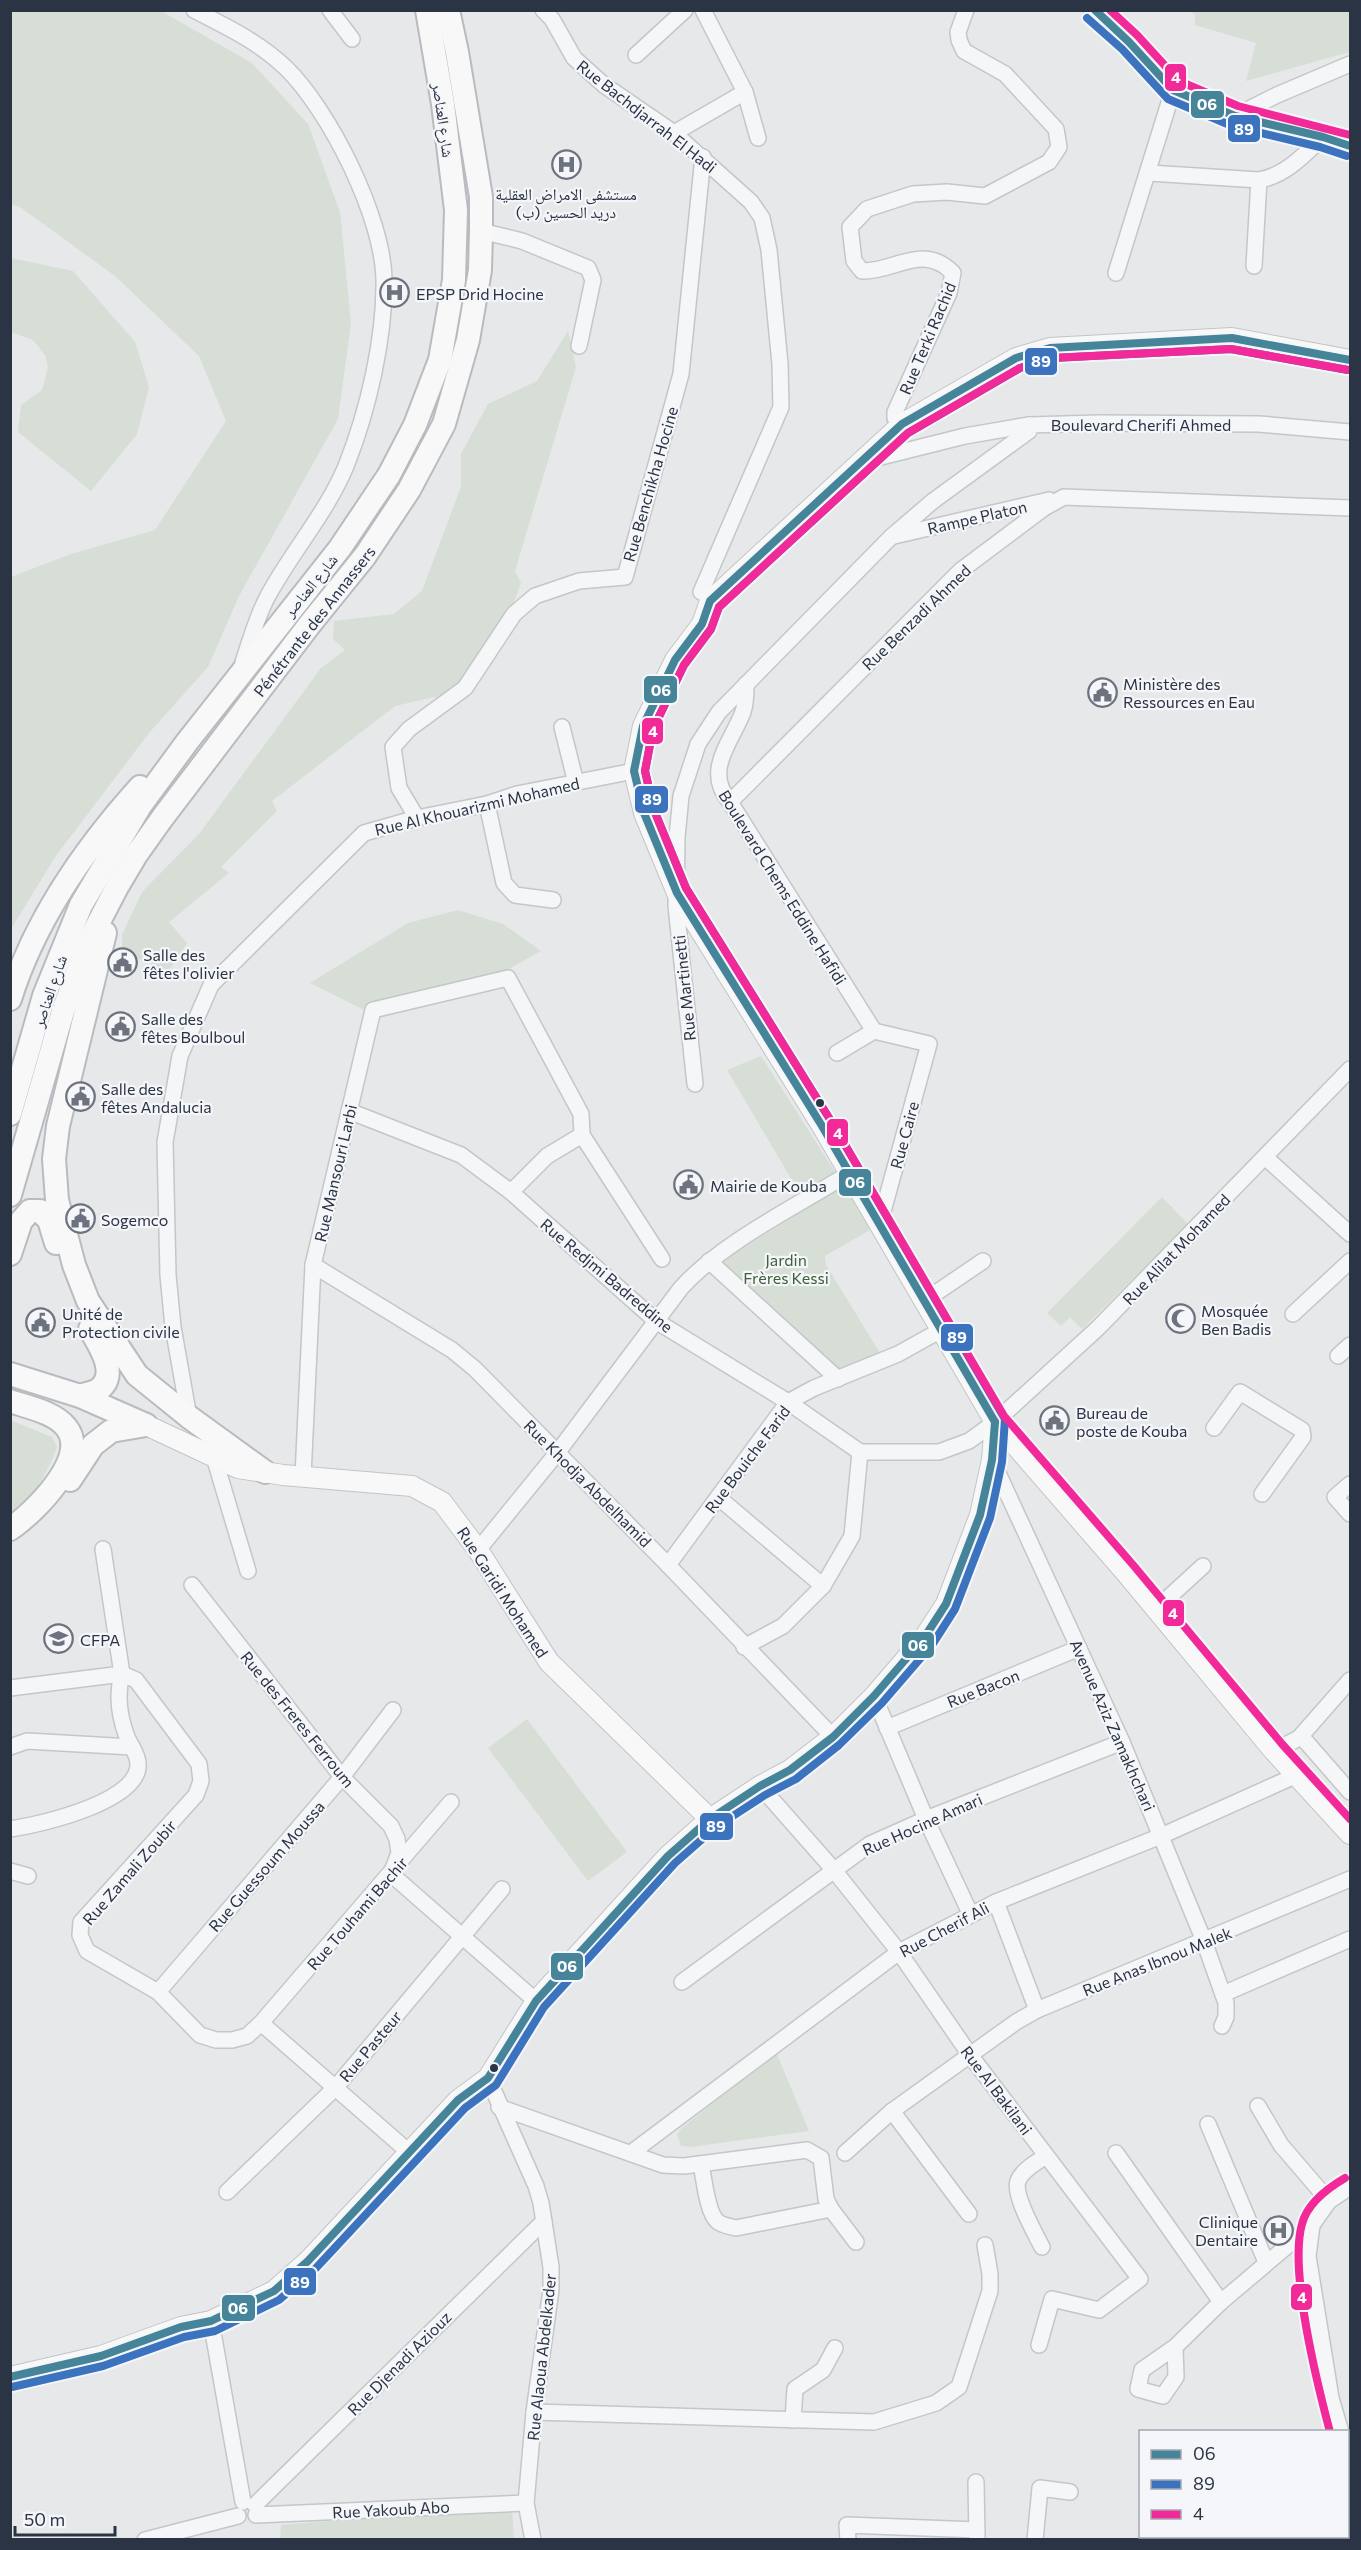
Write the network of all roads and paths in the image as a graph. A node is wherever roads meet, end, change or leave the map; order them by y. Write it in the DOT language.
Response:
graph roads {
  1 [pos="194,10"];
  2 [pos="330,10"];
  3 [pos="543,10"];
  4 [pos="685,10"];
  5 [pos="703,10"];
  6 [pos="966,10"];
  7 [pos="1094,10"];
  8 [pos="441,11"];
  9 [pos="352,39"];
  10 [pos="636,55"];
  11 [pos="1350,64"];
  12 [pos="1173,90"];
  13 [pos="745,92"];
  14 [pos="1235,116"];
  15 [pos="674,133"];
  16 [pos="1323,137"];
  17 [pos="758,138"];
  18 [pos="1350,146"];
  19 [pos="703,157"];
  20 [pos="1149,173"];
  21 [pos="1259,180"];
  22 [pos="481,231"];
  23 [pos="1254,266"];
  24 [pos="1116,273"];
  25 [pos="579,346"];
  26 [pos="1350,360"];
  27 [pos="902,424"];
  28 [pos="1029,425"];
  29 [pos="1350,432"];
  30 [pos="858,463"];
  31 [pos="1064,497"];
  32 [pos="1350,508"];
  33 [pos="891,537"];
  34 [pos="701,592"];
  35 [pos="239,674"];
  36 [pos="746,684"];
  37 [pos="562,727"];
  38 [pos="187,742"];
  39 [pos="634,771"];
  40 [pos="576,783"];
  41 [pos="730,802"];
  42 [pos="487,804"];
  43 [pos="417,818"];
  44 [pos="117,886"];
  45 [pos="677,893"];
  46 [pos="554,900"];
  47 [pos="10,999"];
  48 [pos="874,1031"];
  49 [pos="837,1053"];
  50 [pos="1350,1069"];
  51 [pos="695,1084"];
  52 [pos="349,1111"];
  53 [pos="10,1114"];
  54 [pos="582,1135"];
  55 [pos="1265,1157"];
  56 [pos="848,1174"];
  57 [pos="511,1192"];
  58 [pos="10,1195"];
  59 [pos="879,1226"];
  60 [pos="1350,1234"];
  61 [pos="10,1254"];
  62 [pos="662,1259"];
  63 [pos="709,1260"];
  64 [pos="983,1261"];
  65 [pos="1350,1261"];
  66 [pos="314,1265"];
  67 [pos="924,1301"];
  68 [pos="1293,1314"];
  69 [pos="656,1321"];
  70 [pos="941,1330"];
  71 [pos="1350,1344"];
  72 [pos="1338,1356"];
  73 [pos="10,1374"];
  74 [pos="838,1379"];
  75 [pos="80,1396"];
  76 [pos="10,1400"];
  77 [pos="788,1402"];
  78 [pos="189,1417"];
  79 [pos="995,1422"];
  80 [pos="146,1425"];
  81 [pos="1214,1428"];
  82 [pos="860,1452"];
  83 [pos="557,1453"];
  84 [pos="214,1457"];
  85 [pos="992,1460"];
  86 [pos="284,1474"];
  87 [pos="1350,1484"];
  88 [pos="1262,1494"];
  89 [pos="719,1498"];
  90 [pos="1350,1514"];
  91 [pos="10,1529"];
  92 [pos="10,1541"];
  93 [pos="103,1549"];
  94 [pos="478,1550"];
  95 [pos="668,1565"];
  96 [pos="1203,1566"];
  97 [pos="248,1571"];
  98 [pos="192,1585"];
  99 [pos="824,1586"];
  100 [pos="1156,1609"];
  101 [pos="744,1647"];
  102 [pos="1079,1648"];
  103 [pos="122,1674"];
  104 [pos="1349,1686"];
  105 [pos="10,1688"];
  106 [pos="874,1696"];
  107 [pos="393,1710"];
  108 [pos="887,1728"];
  109 [pos="1301,1736"];
  110 [pos="833,1737"];
  111 [pos="1122,1742"];
  112 [pos="10,1747"];
  113 [pos="132,1747"];
  114 [pos="1274,1751"];
  115 [pos="1297,1775"];
  116 [pos="342,1778"];
  117 [pos="760,1786"];
  118 [pos="1350,1792"];
  119 [pos="452,1802"];
  120 [pos="710,1819"];
  121 [pos="926,1819"];
  122 [pos="10,1829"];
  123 [pos="1350,1834"];
  124 [pos="1161,1836"];
  125 [pos="833,1869"];
  126 [pos="10,1871"];
  127 [pos="391,1874"];
  128 [pos="28,1876"];
  129 [pos="1350,1880"];
  130 [pos="502,1889"];
  131 [pos="996,1902"];
  132 [pos="970,1913"];
  133 [pos="461,1936"];
  134 [pos="1350,1939"];
  135 [pos="1204,1941"];
  136 [pos="899,1952"];
  137 [pos="682,1982"];
  138 [pos="158,1992"];
  139 [pos="1223,1994"];
  140 [pos="536,2001"];
  141 [pos="1037,2010"];
  142 [pos="261,2023"];
  143 [pos="1222,2026"];
  144 [pos="970,2055"];
  145 [pos="488,2078"];
  146 [pos="336,2087"];
  147 [pos="499,2106"];
  148 [pos="1258,2106"];
  149 [pos="892,2111"];
  150 [pos="1208,2124"];
  151 [pos="410,2153"];
  152 [pos="631,2153"];
  153 [pos="845,2153"];
  154 [pos="1116,2153"];
  155 [pos="1046,2156"];
  156 [pos="701,2164"];
  157 [pos="1350,2187"];
  158 [pos="227,2192"];
  159 [pos="1329,2201"];
  160 [pos="831,2209"];
  161 [pos="969,2214"];
  162 [pos="544,2221"];
  163 [pos="1312,2225"];
  164 [pos="856,2242"];
  165 [pos="985,2245"];
  166 [pos="1042,2247"];
  167 [pos="1266,2262"];
  168 [pos="1221,2302"];
  169 [pos="211,2321"];
  170 [pos="1039,2345"];
  171 [pos="835,2348"];
  172 [pos="1176,2348"];
  173 [pos="10,2377"];
  174 [pos="534,2412"];
  175 [pos="793,2420"];
  176 [pos="1340,2430"];
  177 [pos="976,2482"];
  178 [pos="1070,2492"];
  179 [pos="526,2503"];
  180 [pos="248,2510"];
  181 [pos="977,2535"];
  182 [pos="145,2540"];
  183 [pos="533,2540"];
  184 [pos="848,2540"];
  185 [pos="1035,2540"];
  1 -- 35 [label="street"];
  2 -- 9 [label="street"];
  3 -- 15 [label="street, Rue Bachdjarrah El Hadi"];
  4 -- 10 [label="street"];
  5 -- 13 [label="street"];
  6 -- 27 [label="street, Rue Terki Rachid"];
  7 -- 12 [label="main road"];
  8 -- 22 [label="highway, Pénétrante des Annassers"];
  8 -- 35 [label="highway, شارع العناصر"];
  11 -- 14 [label="street"];
  12 -- 14 [label="main road"];
  12 -- 20 [label="street"];
  13 -- 15 [label="street"];
  13 -- 17 [label="street"];
  14 -- 16 [label="main road"];
  15 -- 19 [label="street, Rue Bachdjarrah El Hadi"];
  16 -- 18 [label="main road"];
  16 -- 21 [label="street"];
  19 -- 34 [label="street, Rue Bachdjarrah El Hadi"];
  19 -- 43 [label="street, Rue Benchikha Hocine"];
  20 -- 21 [label="street"];
  20 -- 24 [label="street"];
  21 -- 23 [label="street"];
  22 -- 25 [label="street"];
  22 -- 44 [label="highway, Pénétrante des Annassers"];
  26 -- 27 [label="main road"];
  27 -- 30 [label="main road"];
  28 -- 29 [label="street, Boulevard Cherifi Ahmed"];
  28 -- 30 [label="street"];
  28 -- 33 [label="street, Boulevard Cherifi Ahmed"];
  30 -- 39 [label="main road"];
  31 -- 32 [label="street, Rue Benzadi Ahmed"];
  31 -- 33 [label="street, Rampe Platon"];
  31 -- 41 [label="street, Rue Benzadi Ahmed"];
  33 -- 36 [label="street, Boulevard Cherifi Ahmed"];
  35 -- 38 [label="highway, شارع العناصر"];
  36 -- 41 [label="street, Boulevard Chems Eddine Hafidi"];
  36 -- 45 [label="street, Rue Martinetti"];
  37 -- 40 [label="street"];
  38 -- 47 [label="highway"];
  38 -- 53 [label="highway, شارع العناصر"];
  39 -- 40 [label="street, Rue Al Khouarizmi Mohamed"];
  39 -- 45 [label="main road"];
  40 -- 42 [label="street, Rue Al Khouarizmi Mohamed"];
  41 -- 48 [label="street, Boulevard Chems Eddine Hafidi"];
  42 -- 43 [label="street, Rue Al Khouarizmi Mohamed"];
  42 -- 46 [label="street"];
  43 -- 78 [label="street, Rue Al Khouarizmi Mohamed"];
  44 -- 58 [label="highway, Pénétrante des Annassers"];
  44 -- 78 [label="highway"];
  45 -- 51 [label="street, Rue Martinetti"];
  45 -- 56 [label="main road"];
  48 -- 49 [label="street"];
  48 -- 59 [label="street, Rue Caire"];
  50 -- 55 [label="street, Rue Alilat Mohamed"];
  52 -- 54 [label="street, Rue Mansouri Larbi"];
  52 -- 57 [label="street, Rue Redjmi Badreddine"];
  52 -- 66 [label="street, Rue Mansouri Larbi"];
  54 -- 57 [label="street"];
  54 -- 62 [label="street"];
  55 -- 60 [label="street"];
  55 -- 79 [label="street, Rue Alilat Mohamed"];
  56 -- 59 [label="main road"];
  56 -- 63 [label="street"];
  57 -- 69 [label="street, Rue Redjmi Badreddine"];
  59 -- 67 [label="main road"];
  61 -- 75 [label="highway"];
  63 -- 69 [label="street"];
  63 -- 74 [label="street"];
  64 -- 67 [label="street"];
  65 -- 68 [label="street"];
  66 -- 83 [label="street, Rue Khodja Abdelhamid"];
  66 -- 86 [label="street, Rue Mansouri Larbi"];
  67 -- 70 [label="main road"];
  69 -- 77 [label="street, Rue Redjmi Badreddine"];
  69 -- 83 [label="street"];
  70 -- 74 [label="street, Rue Bouiche Farid"];
  70 -- 79 [label="main road"];
  71 -- 72 [label="street"];
  73 -- 75 [label="highway"];
  74 -- 77 [label="street, Rue Bouiche Farid"];
  75 -- 80 [label="highway"];
  76 -- 80 [label="highway"];
  76 -- 91 [label="highway"];
  77 -- 82 [label="street, Rue Redjmi Badreddine"];
  77 -- 89 [label="street, Rue Bouiche Farid"];
  78 -- 86 [label="highway"];
  79 -- 82 [label="street"];
  79 -- 85 [label="main road"];
  79 -- 100 [label="main road"];
  80 -- 84 [label="main road, Rue Garidi Mohamed"];
  80 -- 92 [label="highway"];
  81 -- 88 [label="street"];
  82 -- 99 [label="street"];
  83 -- 94 [label="street"];
  83 -- 95 [label="street, Rue Khodja Abdelhamid"];
  84 -- 86 [label="main road, Rue Garidi Mohamed"];
  84 -- 97 [label="street"];
  85 -- 102 [label="street, Avenue Aziz Zamakhchari"];
  85 -- 106 [label="main road"];
  86 -- 94 [label="main road, Rue Garidi Mohamed"];
  87 -- 90 [label="street"];
  89 -- 95 [label="street, Rue Bouiche Farid"];
  89 -- 99 [label="street"];
  93 -- 103 [label="street"];
  94 -- 120 [label="main road, Rue Garidi Mohamed"];
  95 -- 101 [label="street, Rue Khodja Abdelhamid"];
  96 -- 100 [label="street"];
  98 -- 116 [label="street, Rue des Freres Ferroum"];
  99 -- 101 [label="street"];
  100 -- 114 [label="main road"];
  101 -- 110 [label="street, Rue Khodja Abdelhamid"];
  102 -- 108 [label="street, Rue Bacon"];
  102 -- 111 [label="street, Avenue Aziz Zamakhchari"];
  103 -- 105 [label="street"];
  103 -- 113 [label="street"];
  103 -- 138 [label="street, Rue Zamali Zoubir"];
  104 -- 109 [label="street"];
  106 -- 108 [label="street"];
  106 -- 110 [label="main road"];
  107 -- 116 [label="street, Rue Guessoum Moussa"];
  108 -- 121 [label="street"];
  109 -- 114 [label="street"];
  109 -- 118 [label="street"];
  110 -- 117 [label="main road"];
  111 -- 121 [label="street, Rue Hocine Amari"];
  111 -- 124 [label="street, Avenue Aziz Zamakhchari"];
  112 -- 113 [label="street"];
  113 -- 122 [label="street"];
  114 -- 115 [label="main road"];
  115 -- 123 [label="main road"];
  115 -- 124 [label="street, Rue Cherif Ali"];
  116 -- 127 [label="street, Rue des Freres Ferroum"];
  116 -- 138 [label="street, Rue Guessoum Moussa"];
  117 -- 120 [label="main road"];
  117 -- 125 [label="street, Rue Al Bakilani"];
  119 -- 127 [label="street, Rue Touhami Bachir"];
  120 -- 140 [label="main road"];
  121 -- 125 [label="street, Rue Hocine Amari"];
  121 -- 132 [label="street"];
  124 -- 131 [label="street, Rue Cherif Ali"];
  124 -- 135 [label="street, Avenue Aziz Zamakhchari"];
  125 -- 136 [label="street, Rue Al Bakilani"];
  125 -- 137 [label="street, Rue Hocine Amari"];
  126 -- 128 [label="street"];
  127 -- 133 [label="street"];
  127 -- 142 [label="street, Rue Touhami Bachir"];
  129 -- 135 [label="street, Rue Anas Ibnou Malek"];
  130 -- 133 [label="street, Rue Pasteur"];
  131 -- 132 [label="street, Rue Cherif Ali"];
  131 -- 141 [label="street"];
  132 -- 136 [label="street, Rue Cherif Ali"];
  133 -- 140 [label="street"];
  133 -- 146 [label="street, Rue Pasteur"];
  134 -- 139 [label="street"];
  135 -- 139 [label="street, Avenue Aziz Zamakhchari"];
  135 -- 141 [label="street, Rue Anas Ibnou Malek"];
  136 -- 144 [label="street, Rue Al Bakilani"];
  136 -- 152 [label="street, Rue Cherif Ali"];
  138 -- 142 [label="street, Rue Zamali Zoubir"];
  139 -- 143 [label="street, Avenue Aziz Zamakhchari"];
  140 -- 145 [label="main road"];
  141 -- 144 [label="street, Rue Anas Ibnou Malek"];
  142 -- 146 [label="street"];
  144 -- 149 [label="street, Rue Anas Ibnou Malek"];
  144 -- 155 [label="street, Rue Al Bakilani"];
  145 -- 147 [label="street, Rue Alaoua Abdelkader"];
  145 -- 151 [label="main road"];
  146 -- 151 [label="street"];
  146 -- 158 [label="street, Rue Pasteur"];
  147 -- 152 [label="street"];
  147 -- 162 [label="street, Rue Alaoua Abdelkader"];
  148 -- 159 [label="street"];
  149 -- 153 [label="street, Rue Anas Ibnou Malek"];
  149 -- 161 [label="street"];
  150 -- 167 [label="street"];
  151 -- 169 [label="main road"];
  152 -- 156 [label="street"];
  154 -- 168 [label="street"];
  155 -- 166 [label="street"];
  155 -- 170 [label="street, Rue Al Bakilani"];
  156 -- 160 [label="street"];
  156 -- 160 [label="street"];
  157 -- 159 [label="street"];
  159 -- 163 [label="street"];
  160 -- 164 [label="street"];
  162 -- 174 [label="street, Rue Alaoua Abdelkader"];
  162 -- 180 [label="street, Rue Djenadi Aziouz"];
  163 -- 167 [label="street"];
  163 -- 176 [label="street"];
  165 -- 175 [label="street"];
  167 -- 168 [label="street"];
  168 -- 172 [label="street"];
  169 -- 173 [label="main road"];
  169 -- 180 [label="street"];
  171 -- 175 [label="street"];
  174 -- 175 [label="street"];
  174 -- 179 [label="street, Rue Alaoua Abdelkader"];
  177 -- 181 [label="street"];
  178 -- 185 [label="street"];
  179 -- 180 [label="street, Rue Yakoub Abo"];
  179 -- 183 [label="street, Rue Alaoua Abdelkader"];
  180 -- 182 [label="street, Rue Yakoub Abo"];
  181 -- 184 [label="street"];
}
